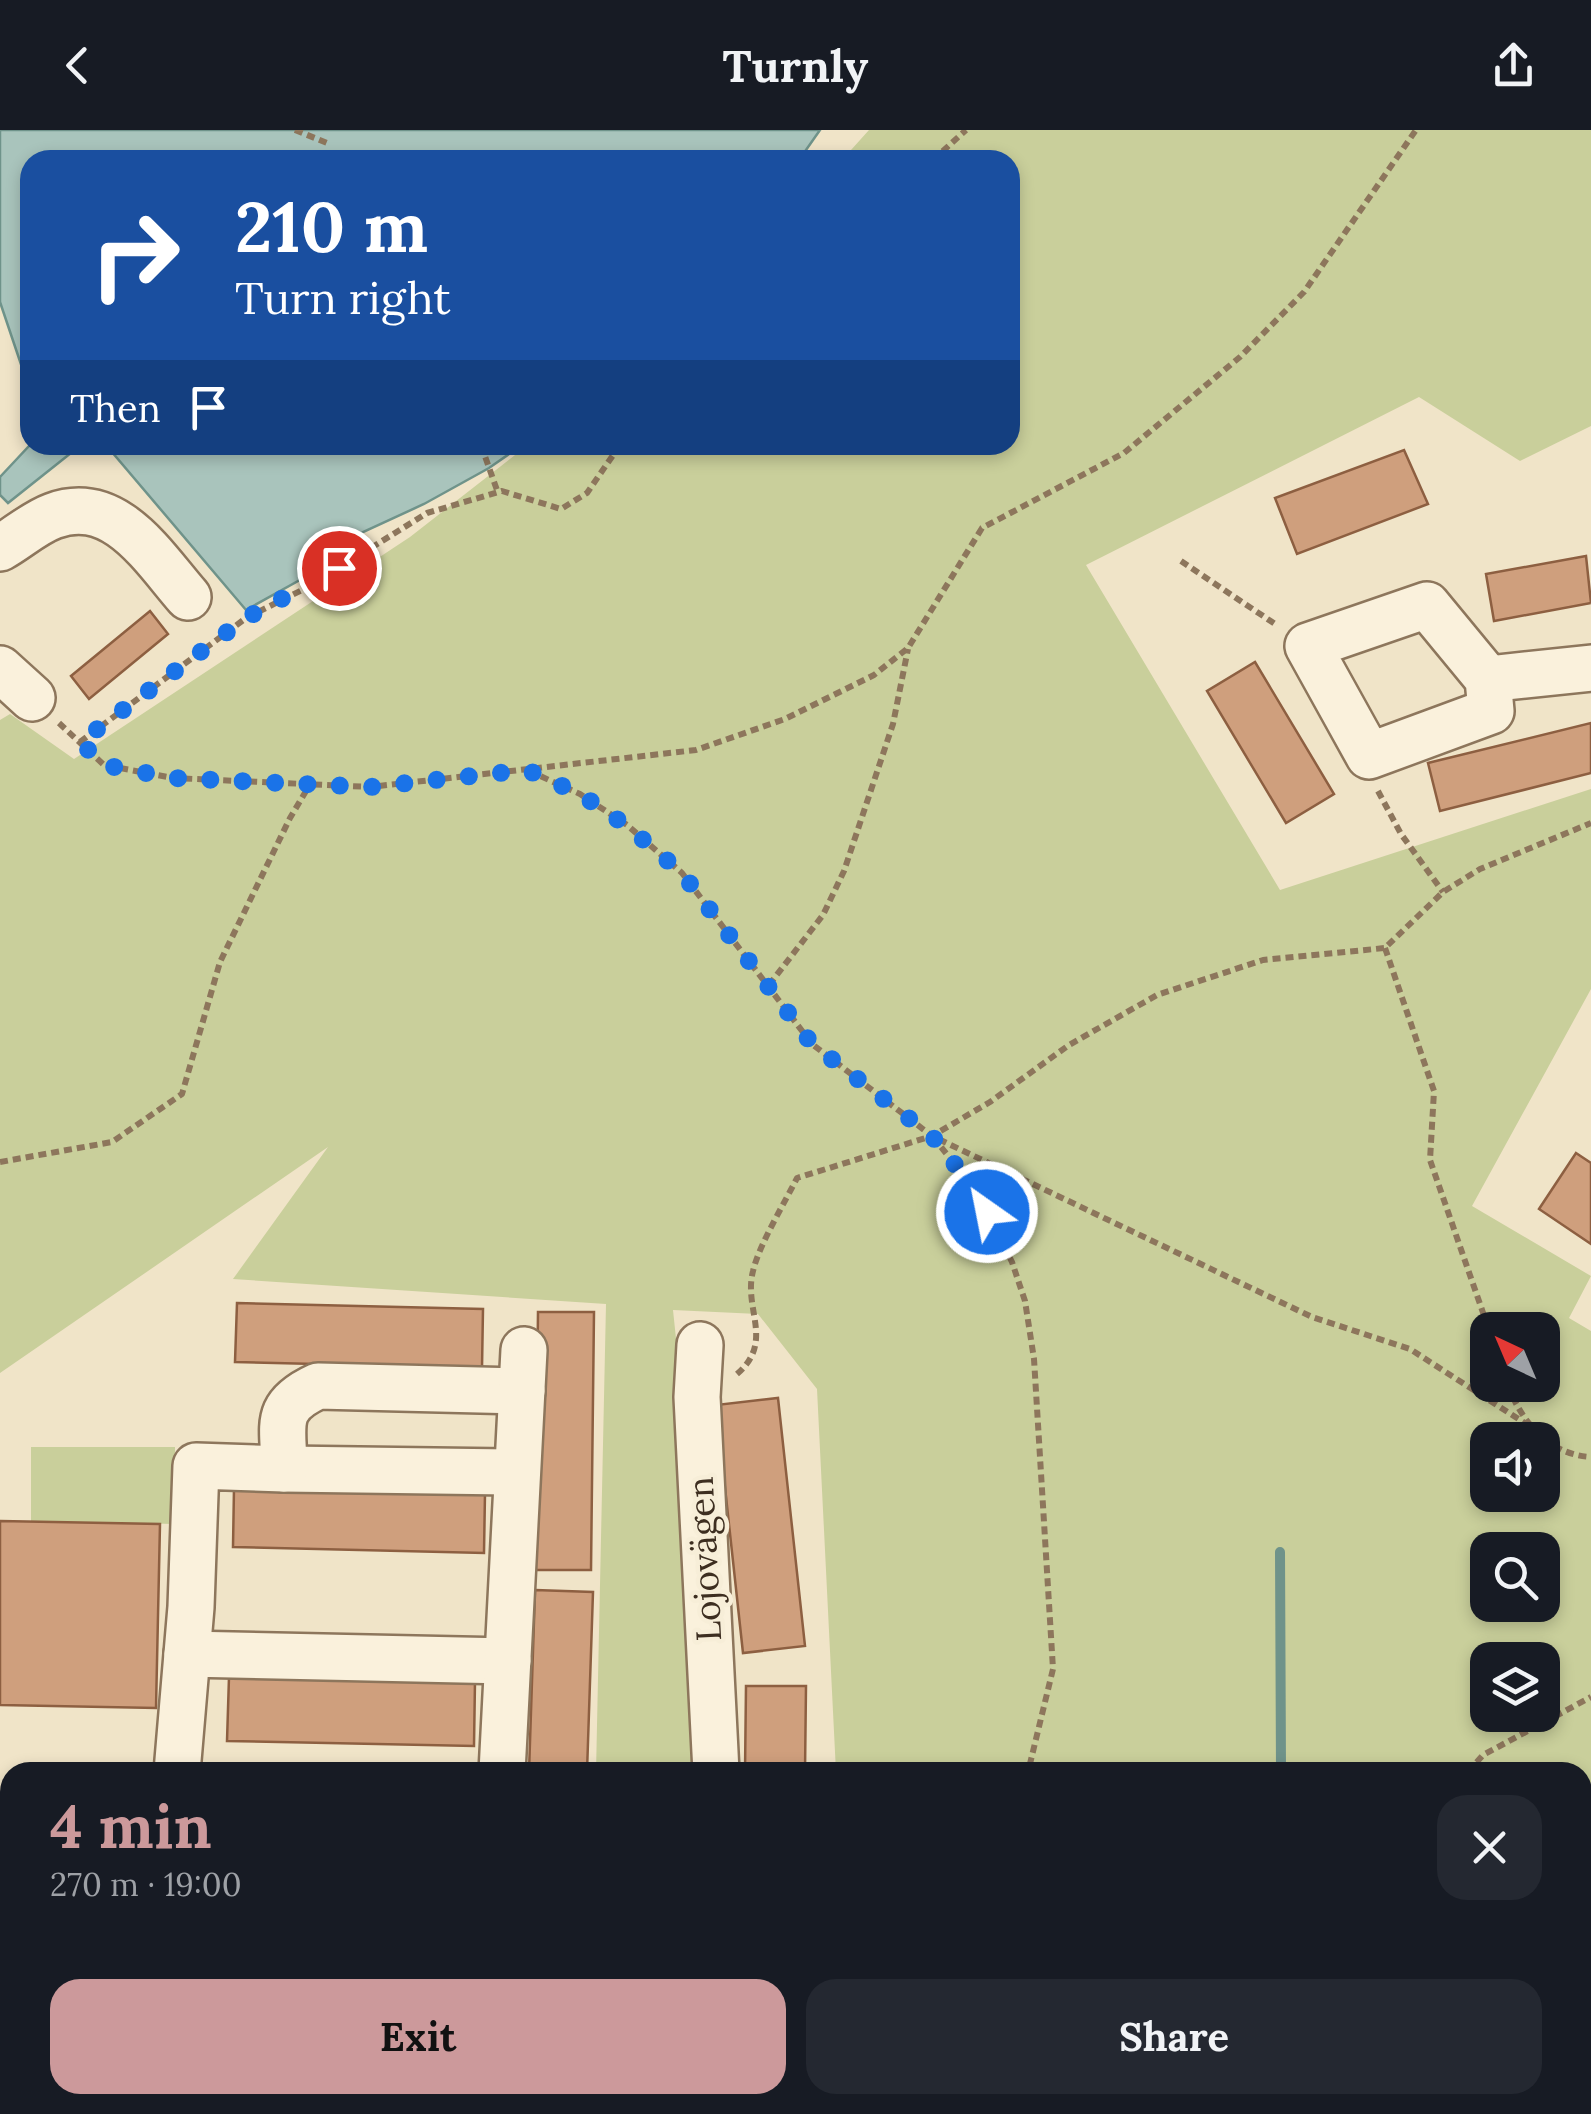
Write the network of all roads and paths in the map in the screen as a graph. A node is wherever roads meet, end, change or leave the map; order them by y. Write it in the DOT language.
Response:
graph roads {
  1 [pos="295,130"];
  2 [pos="966,130"];
  3 [pos="1416,130"];
  4 [pos="327,143"];
  5 [pos="944,150"];
  6 [pos="485,455"];
  7 [pos="613,455"];
  8 [pos="500,492"];
  9 [pos="0,548"];
  10 [pos="1181,561"];
  11 [pos="188,598"];
  12 [pos="1308,646"];
  13 [pos="908,648"];
  14 [pos="1591,668"];
  15 [pos="1488,679"];
  16 [pos="16,683"];
  17 [pos="80,742"];
  18 [pos="1369,756"];
  19 [pos="527,770"];
  20 [pos="309,786"];
  21 [pos="1591,823"];
  22 [pos="1443,892"];
  23 [pos="1386,948"];
  24 [pos="769,985"];
  25 [pos="932,1136"];
  26 [pos="0,1162"];
  27 [pos="1482,1312"];
  28 [pos="700,1345"];
  29 [pos="697,1397"];
  30 [pos="1523,1422"];
  31 [pos="1560,1448"];
  32 [pos="1591,1457"];
  33 [pos="284,1469"];
  34 [pos="516,1472"];
  35 [pos="187,1654"];
  36 [pos="508,1661"];
  37 [pos="1591,1697"];
  38 [pos="178,1762"];
  39 [pos="503,1762"];
  40 [pos="715,1762"];
  41 [pos="1030,1762"];
  42 [pos="1477,1762"];
  1 -- 4 [label="path"];
  2 -- 5 [label="path"];
  3 -- 13 [label="path"];
  6 -- 8 [label="path"];
  7 -- 8 [label="path"];
  8 -- 17 [label="path"];
  9 -- 11 [label="street"];
  10 -- 12 [label="path"];
  12 -- 15 [label="street"];
  12 -- 18 [label="street"];
  13 -- 19 [label="path"];
  13 -- 24 [label="path"];
  14 -- 15 [label="street"];
  15 -- 18 [label="street"];
  16 -- 17 [label="path"];
  17 -- 20 [label="path"];
  18 -- 22 [label="path"];
  19 -- 20 [label="path"];
  19 -- 24 [label="path"];
  20 -- 26 [label="path"];
  21 -- 22 [label="path"];
  22 -- 23 [label="path"];
  23 -- 25 [label="path"];
  23 -- 27 [label="path"];
  24 -- 25 [label="path"];
  25 -- 29 [label="path"];
  25 -- 30 [label="path"];
  25 -- 41 [label="path"];
  28 -- 29 [label="street, Lojovägen"];
  29 -- 40 [label="street, Lojovägen"];
  31 -- 32 [label="path"];
  33 -- 34 [label="street"];
  33 -- 34 [label="street"];
  33 -- 35 [label="street"];
  34 -- 36 [label="street"];
  35 -- 36 [label="street"];
  35 -- 38 [label="street"];
  36 -- 39 [label="street"];
  37 -- 42 [label="path"];
}
